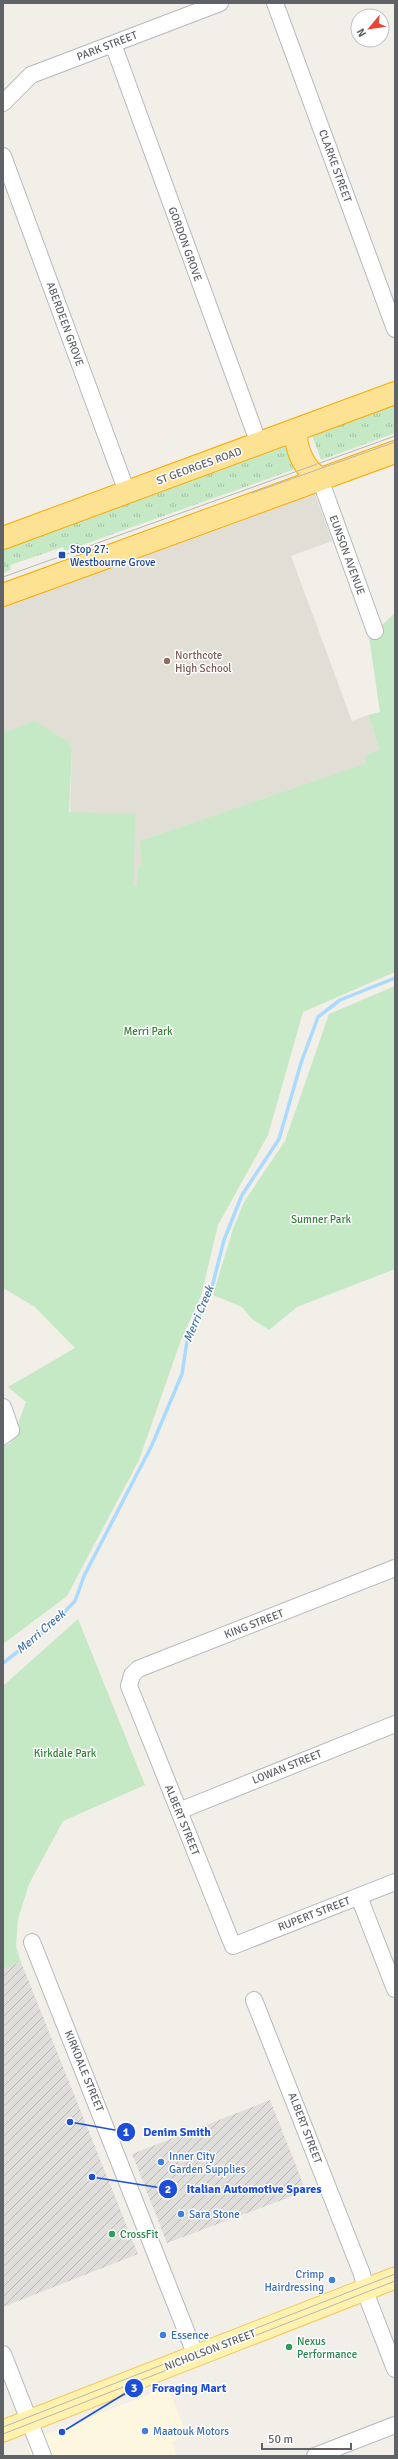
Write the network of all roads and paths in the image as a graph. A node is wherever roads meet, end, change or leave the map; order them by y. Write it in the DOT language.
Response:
graph roads {
  1 [pos="220,3"];
  2 [pos="275,3"];
  3 [pos="112,44"];
  4 [pos="3,103"];
  5 [pos="3,156"];
  6 [pos="395,329"];
  7 [pos="395,393"];
  8 [pos="298,430"];
  9 [pos="259,444"];
  10 [pos="395,452"];
  11 [pos="320,479"];
  12 [pos="127,492"];
  13 [pos="3,538"];
  14 [pos="3,595"];
  15 [pos="375,631"];
  16 [pos="3,1407"];
  17 [pos="7,1433"];
  18 [pos="395,1568"];
  19 [pos="132,1693"];
  20 [pos="395,1724"];
  21 [pos="179,1811"];
  22 [pos="395,1882"];
  23 [pos="359,1897"];
  24 [pos="32,1942"];
  25 [pos="233,1946"];
  26 [pos="395,1989"];
  27 [pos="254,2000"];
  28 [pos="395,2278"];
  29 [pos="366,2289"];
  30 [pos="3,2354"];
  31 [pos="196,2356"];
  32 [pos="395,2369"];
  33 [pos="29,2421"];
  34 [pos="395,2426"];
  35 [pos="3,2430"];
  36 [pos="42,2456"];
  37 [pos="315,2456"];
  1 -- 3 [label="street, PARK STREET"];
  2 -- 6 [label="street, CLARKE STREET"];
  3 -- 4 [label="street, PARK STREET"];
  3 -- 9 [label="street, GORDON GROVE"];
  5 -- 12 [label="street, ABERDEEN GROVE"];
  7 -- 8 [label="highway, ST GEORGES ROAD"];
  8 -- 9 [label="highway, ST GEORGES ROAD"];
  8 -- 11 [label="highway"];
  9 -- 12 [label="highway, ST GEORGES ROAD"];
  10 -- 11 [label="highway"];
  11 -- 14 [label="highway"];
  11 -- 15 [label="street, EUNSON AVENUE"];
  12 -- 13 [label="highway, ST GEORGES ROAD"];
  16 -- 17 [label="street"];
  18 -- 19 [label="street, KING STREET"];
  19 -- 21 [label="street, ALBERT STREET"];
  20 -- 21 [label="street, LOWAN STREET"];
  21 -- 25 [label="street, ALBERT STREET"];
  22 -- 23 [label="street, RUPERT STREET"];
  23 -- 25 [label="street, RUPERT STREET"];
  23 -- 26 [label="street"];
  24 -- 31 [label="street, KIRKDALE STREET"];
  27 -- 29 [label="street, ALBERT STREET"];
  28 -- 29 [label="main road, NICHOLSON STREET"];
  29 -- 31 [label="main road, NICHOLSON STREET"];
  29 -- 32 [label="street, ALBERT STREET"];
  30 -- 33 [label="street"];
  31 -- 33 [label="main road, NICHOLSON STREET"];
  33 -- 35 [label="main road, NICHOLSON STREET"];
  33 -- 36 [label="street"];
  34 -- 37 [label="street"];
}
